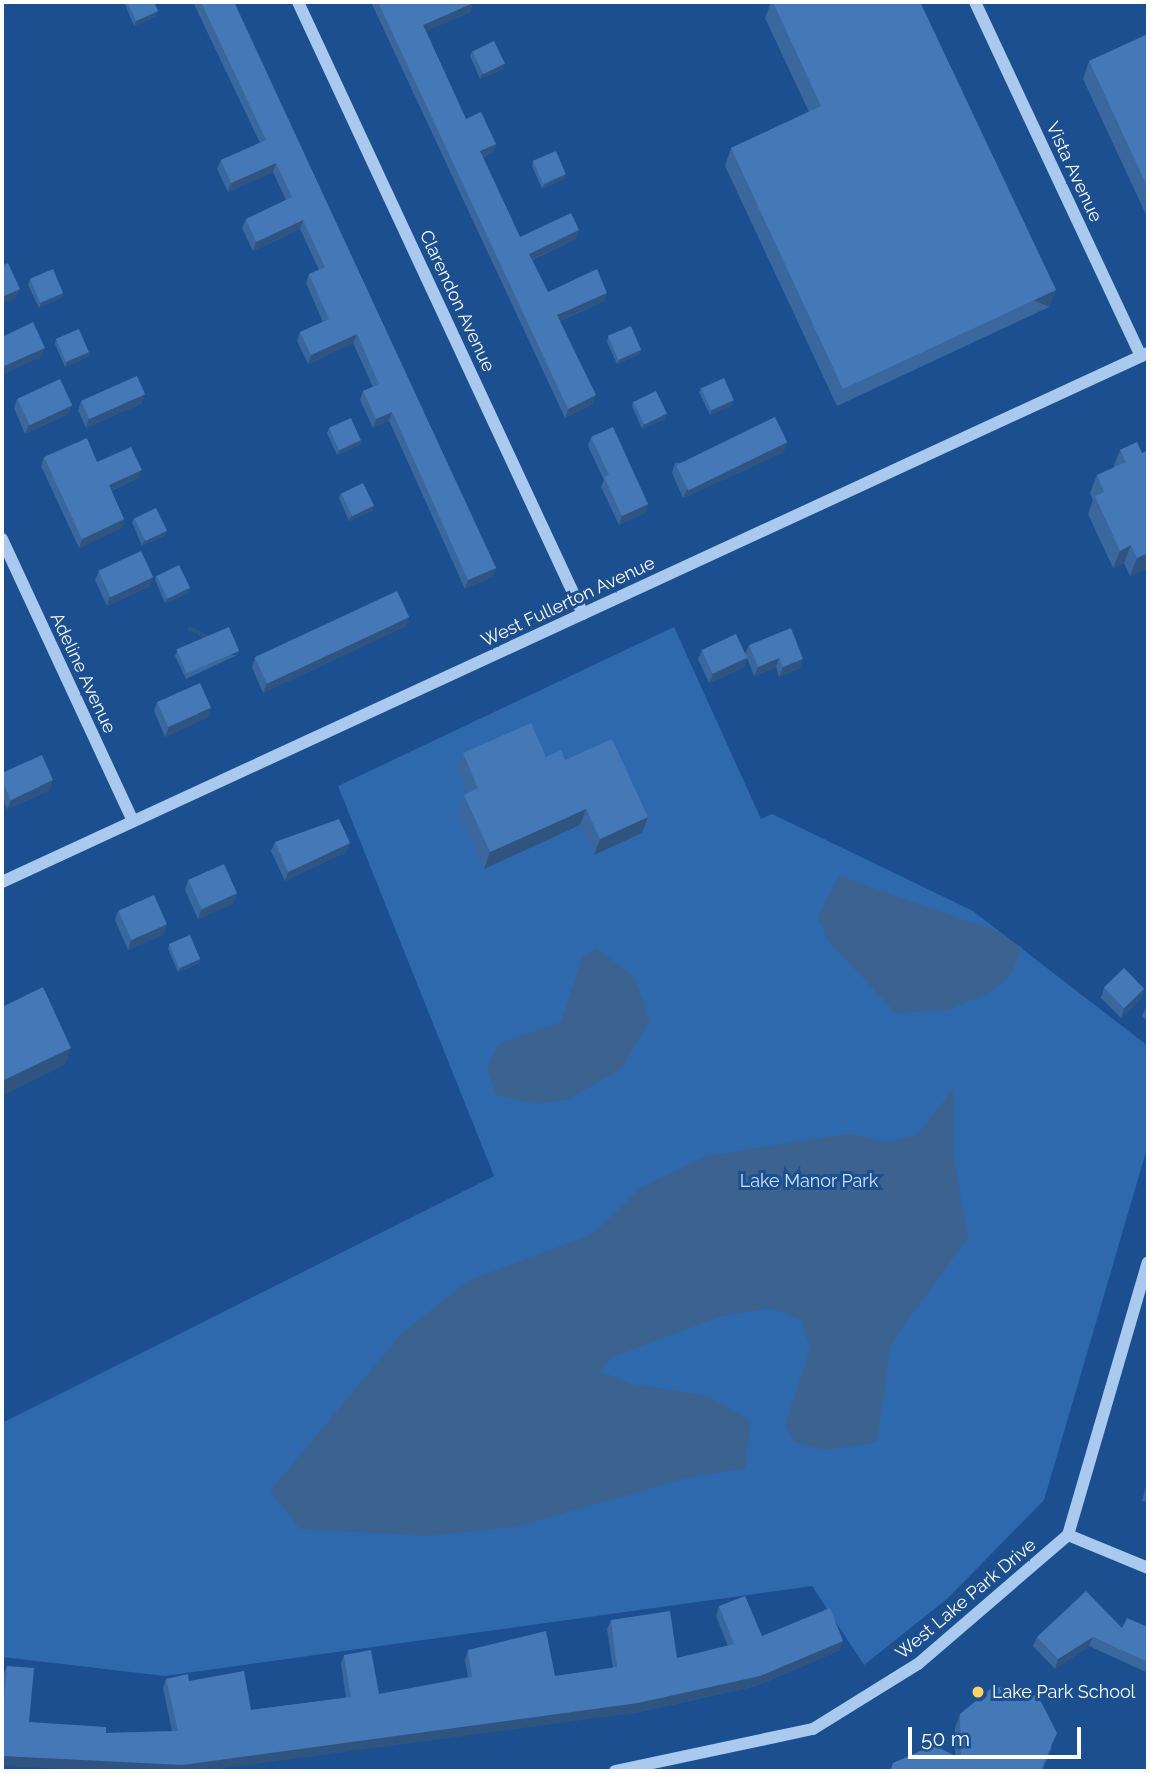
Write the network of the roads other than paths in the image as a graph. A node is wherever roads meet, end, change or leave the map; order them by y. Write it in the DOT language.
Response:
graph roads {
  1 [pos="298,2"];
  2 [pos="975,2"];
  3 [pos="1145,355"];
  4 [pos="2,539"];
  5 [pos="583,614"];
  6 [pos="133,821"];
  7 [pos="2,882"];
  8 [pos="1148,1262"];
  9 [pos="1146,1276"];
  10 [pos="1068,1535"];
  11 [pos="1148,1567"];
  12 [pos="615,1771"];
  1 -- 5 [label="street, Clarendon Avenue"];
  2 -- 3 [label="street, Vista Avenue"];
  3 -- 5 [label="street, West Fullerton Avenue"];
  4 -- 6 [label="street, Adeline Avenue"];
  5 -- 6 [label="street, West Fullerton Avenue"];
  6 -- 7 [label="street, West Fullerton Avenue"];
  8 -- 9 [label="street"];
  9 -- 10 [label="street"];
  10 -- 11 [label="street"];
  10 -- 12 [label="street, West Lake Park Drive"];
}
